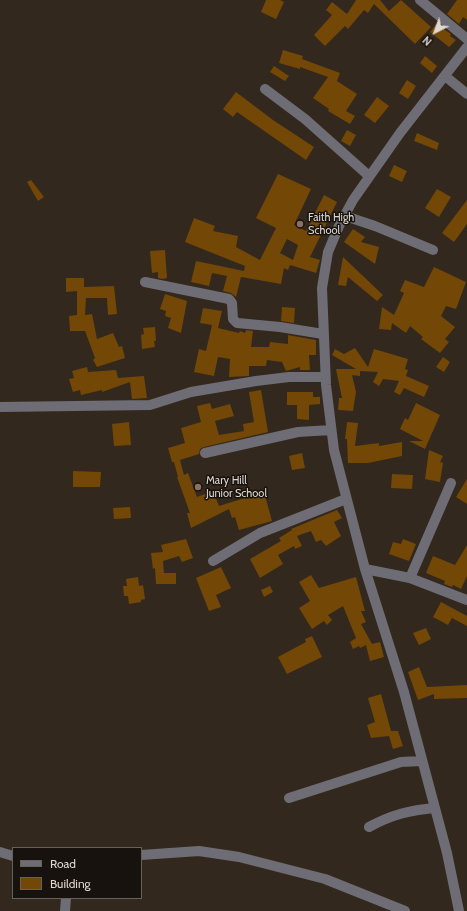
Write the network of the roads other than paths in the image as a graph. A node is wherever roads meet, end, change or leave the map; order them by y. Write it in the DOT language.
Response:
graph roads {
  1 [pos="420,0"];
  2 [pos="467,39"];
  3 [pos="467,47"];
  4 [pos="446,76"];
  5 [pos="265,88"];
  6 [pos="467,94"];
  7 [pos="369,176"];
  8 [pos="345,216"];
  9 [pos="433,250"];
  10 [pos="145,282"];
  11 [pos="323,334"];
  12 [pos="325,377"];
  13 [pos="0,407"];
  14 [pos="331,430"];
  15 [pos="205,453"];
  16 [pos="451,482"];
  17 [pos="346,499"];
  18 [pos="213,560"];
  19 [pos="365,569"];
  20 [pos="410,578"];
  21 [pos="467,600"];
  22 [pos="422,761"];
  23 [pos="289,798"];
  24 [pos="435,808"];
  25 [pos="368,827"];
  26 [pos="0,852"];
  27 [pos="142,855"];
  28 [pos="12,856"];
  29 [pos="66,899"];
  30 [pos="65,911"];
  31 [pos="405,911"];
  32 [pos="459,911"];
  1 -- 2 [label="street"];
  3 -- 4 [label="street"];
  4 -- 6 [label="street"];
  4 -- 7 [label="street"];
  5 -- 7 [label="street"];
  7 -- 8 [label="street"];
  8 -- 9 [label="street"];
  8 -- 11 [label="street"];
  10 -- 11 [label="street"];
  11 -- 12 [label="street"];
  12 -- 13 [label="street"];
  12 -- 14 [label="street"];
  14 -- 15 [label="street"];
  14 -- 17 [label="street"];
  16 -- 20 [label="street"];
  17 -- 18 [label="street"];
  17 -- 19 [label="street"];
  19 -- 20 [label="street"];
  19 -- 22 [label="street"];
  20 -- 21 [label="street"];
  22 -- 23 [label="street"];
  22 -- 24 [label="street"];
  24 -- 25 [label="street"];
  24 -- 32 [label="street"];
  26 -- 28 [label="street"];
  27 -- 31 [label="street"];
  29 -- 30 [label="street"];
}
